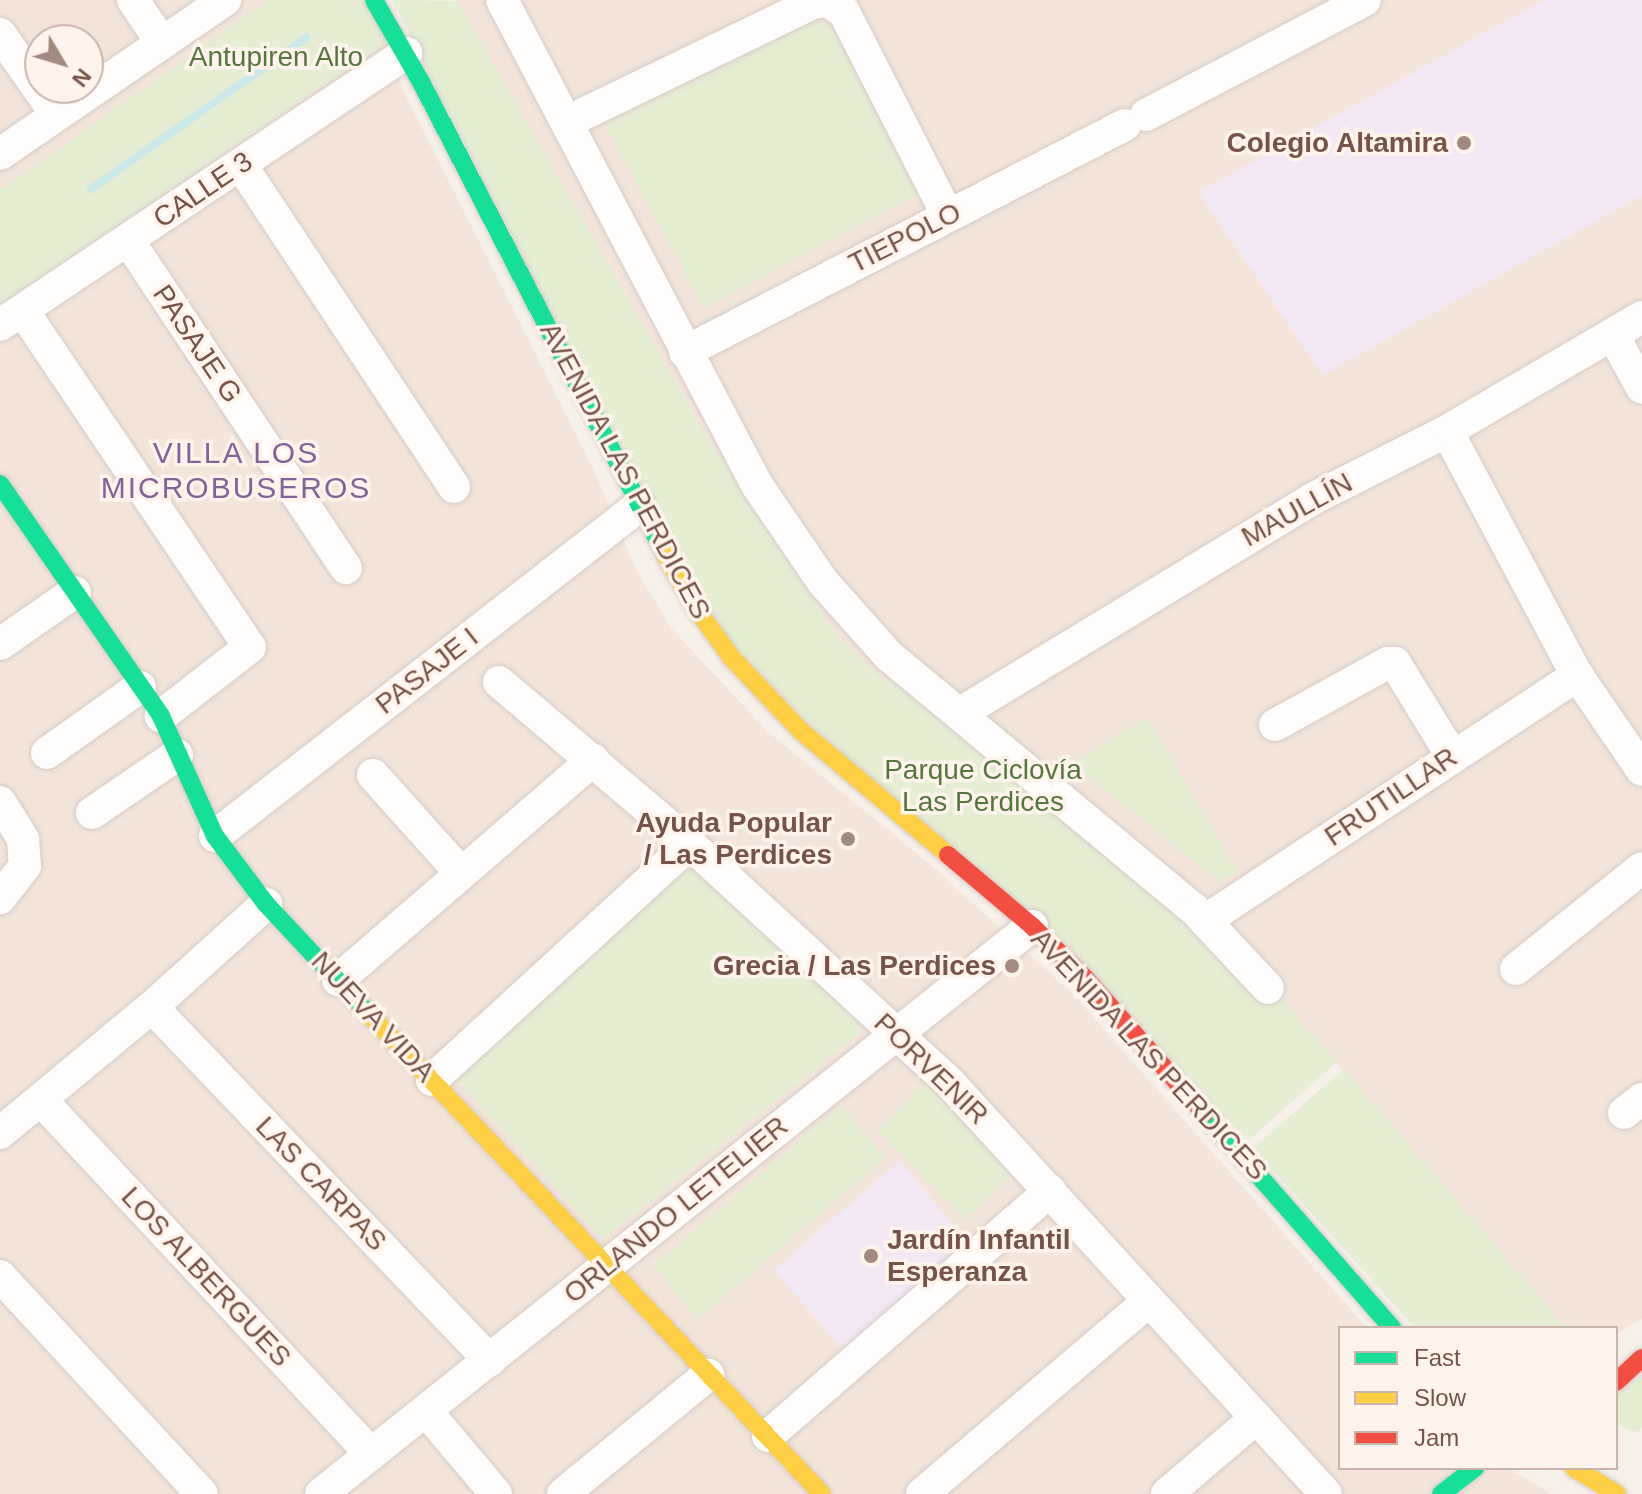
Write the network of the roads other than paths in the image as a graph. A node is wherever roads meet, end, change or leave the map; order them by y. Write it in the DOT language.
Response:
graph roads {
  1 [pos="133,0"];
  2 [pos="225,0"];
  3 [pos="374,0"];
  4 [pos="502,0"];
  5 [pos="1365,0"];
  6 [pos="0,34"];
  7 [pos="162,43"];
  8 [pos="406,53"];
  9 [pos="57,115"];
  10 [pos="567,122"];
  11 [pos="0,154"];
  12 [pos="241,165"];
  13 [pos="948,216"];
  14 [pos="128,240"];
  15 [pos="1642,317"];
  16 [pos="11,318"];
  17 [pos="1613,335"];
  18 [pos="685,352"];
  19 [pos="1642,388"];
  20 [pos="1447,431"];
  21 [pos="0,484"];
  22 [pos="454,487"];
  23 [pos="639,506"];
  24 [pos="346,568"];
  25 [pos="75,592"];
  26 [pos="0,644"];
  27 [pos="1577,675"];
  28 [pos="499,682"];
  29 [pos="140,687"];
  30 [pos="959,714"];
  31 [pos="161,716"];
  32 [pos="1275,725"];
  33 [pos="47,753"];
  34 [pos="177,755"];
  35 [pos="1452,756"];
  36 [pos="593,760"];
  37 [pos="1642,770"];
  38 [pos="373,775"];
  39 [pos="0,802"];
  40 [pos="92,813"];
  41 [pos="215,836"];
  42 [pos="690,844"];
  43 [pos="1642,868"];
  44 [pos="460,872"];
  45 [pos="6,892"];
  46 [pos="266,904"];
  47 [pos="1206,920"];
  48 [pos="1032,926"];
  49 [pos="1516,969"];
  50 [pos="338,980"];
  51 [pos="1268,988"];
  52 [pos="152,1007"];
  53 [pos="895,1034"];
  54 [pos="432,1080"];
  55 [pos="41,1100"];
  56 [pos="0,1133"];
  57 [pos="1050,1191"];
  58 [pos="609,1264"];
  59 [pos="0,1276"];
  60 [pos="1149,1301"];
  61 [pos="1390,1326"];
  62 [pos="1642,1350"];
  63 [pos="1642,1358"];
  64 [pos="490,1361"];
  65 [pos="1618,1367"];
  66 [pos="708,1375"];
  67 [pos="1618,1380"];
  68 [pos="427,1412"];
  69 [pos="1256,1418"];
  70 [pos="768,1436"];
  71 [pos="371,1454"];
  72 [pos="1472,1470"];
  73 [pos="1577,1470"];
  74 [pos="580,1489"];
  75 [pos="202,1494"];
  76 [pos="321,1494"];
  77 [pos="496,1494"];
  78 [pos="822,1494"];
  79 [pos="922,1494"];
  80 [pos="1167,1494"];
  81 [pos="1326,1494"];
  82 [pos="1441,1494"];
  83 [pos="1617,1494"];
  1 -- 7 [label="street"];
  2 -- 7 [label="street"];
  3 -- 8 [label="street, AVENIDA LAS PERDICES"];
  4 -- 10 [label="street"];
  5 -- 13 [label="street, TIEPOLO"];
  6 -- 9 [label="street"];
  7 -- 9 [label="street"];
  8 -- 12 [label="street, CALLE 3"];
  8 -- 23 [label="street, AVENIDA LAS PERDICES"];
  9 -- 11 [label="street"];
  10 -- 13 [label="street"];
  10 -- 18 [label="street"];
  12 -- 14 [label="street, CALLE 3"];
  12 -- 22 [label="street"];
  13 -- 18 [label="street, TIEPOLO"];
  14 -- 16 [label="street, CALLE 3"];
  14 -- 24 [label="street, PASAJE G"];
  15 -- 17 [label="street, MAULLÍN"];
  16 -- 31 [label="street"];
  17 -- 19 [label="street"];
  17 -- 20 [label="street, MAULLÍN"];
  18 -- 30 [label="street"];
  20 -- 27 [label="street"];
  20 -- 30 [label="street, MAULLÍN"];
  21 -- 25 [label="street, NUEVA VIDA"];
  23 -- 41 [label="street, PASAJE I"];
  23 -- 48 [label="street, AVENIDA LAS PERDICES"];
  25 -- 26 [label="street"];
  25 -- 29 [label="street, NUEVA VIDA"];
  27 -- 35 [label="street, FRUTILLAR"];
  27 -- 37 [label="street"];
  28 -- 36 [label="street, PORVENIR"];
  29 -- 31 [label="street, NUEVA VIDA"];
  29 -- 33 [label="street"];
  30 -- 47 [label="street"];
  31 -- 34 [label="street, NUEVA VIDA"];
  32 -- 35 [label="street"];
  34 -- 40 [label="street"];
  34 -- 41 [label="street, NUEVA VIDA"];
  35 -- 47 [label="street, FRUTILLAR"];
  36 -- 42 [label="street, PORVENIR"];
  36 -- 44 [label="street"];
  38 -- 44 [label="street"];
  39 -- 45 [label="street"];
  41 -- 46 [label="street, NUEVA VIDA"];
  42 -- 53 [label="street, PORVENIR"];
  42 -- 54 [label="street"];
  43 -- 49 [label="street"];
  44 -- 50 [label="street"];
  46 -- 50 [label="street, NUEVA VIDA"];
  46 -- 52 [label="street"];
  47 -- 51 [label="street"];
  48 -- 53 [label="street, ORLANDO LETELIER"];
  48 -- 61 [label="street, AVENIDA LAS PERDICES"];
  50 -- 54 [label="street, NUEVA VIDA"];
  52 -- 55 [label="street"];
  52 -- 64 [label="street, LAS CARPAS"];
  53 -- 57 [label="street, PORVENIR"];
  53 -- 58 [label="street, ORLANDO LETELIER"];
  54 -- 58 [label="street, NUEVA VIDA"];
  55 -- 56 [label="street"];
  55 -- 71 [label="street, LOS ALBERGUES"];
  57 -- 60 [label="street, PORVENIR"];
  57 -- 70 [label="street"];
  58 -- 64 [label="street, ORLANDO LETELIER"];
  58 -- 66 [label="street, NUEVA VIDA"];
  59 -- 75 [label="street"];
  60 -- 69 [label="street, PORVENIR"];
  60 -- 79 [label="street"];
  62 -- 65 [label="street"];
  63 -- 67 [label="street"];
  64 -- 68 [label="street, ORLANDO LETELIER"];
  66 -- 70 [label="street, NUEVA VIDA"];
  66 -- 74 [label="street"];
  68 -- 71 [label="street, ORLANDO LETELIER"];
  68 -- 77 [label="street"];
  69 -- 80 [label="street"];
  69 -- 81 [label="street, PORVENIR"];
  70 -- 78 [label="street, NUEVA VIDA"];
  71 -- 76 [label="street, ORLANDO LETELIER"];
  72 -- 82 [label="street"];
  73 -- 83 [label="street"];
}
